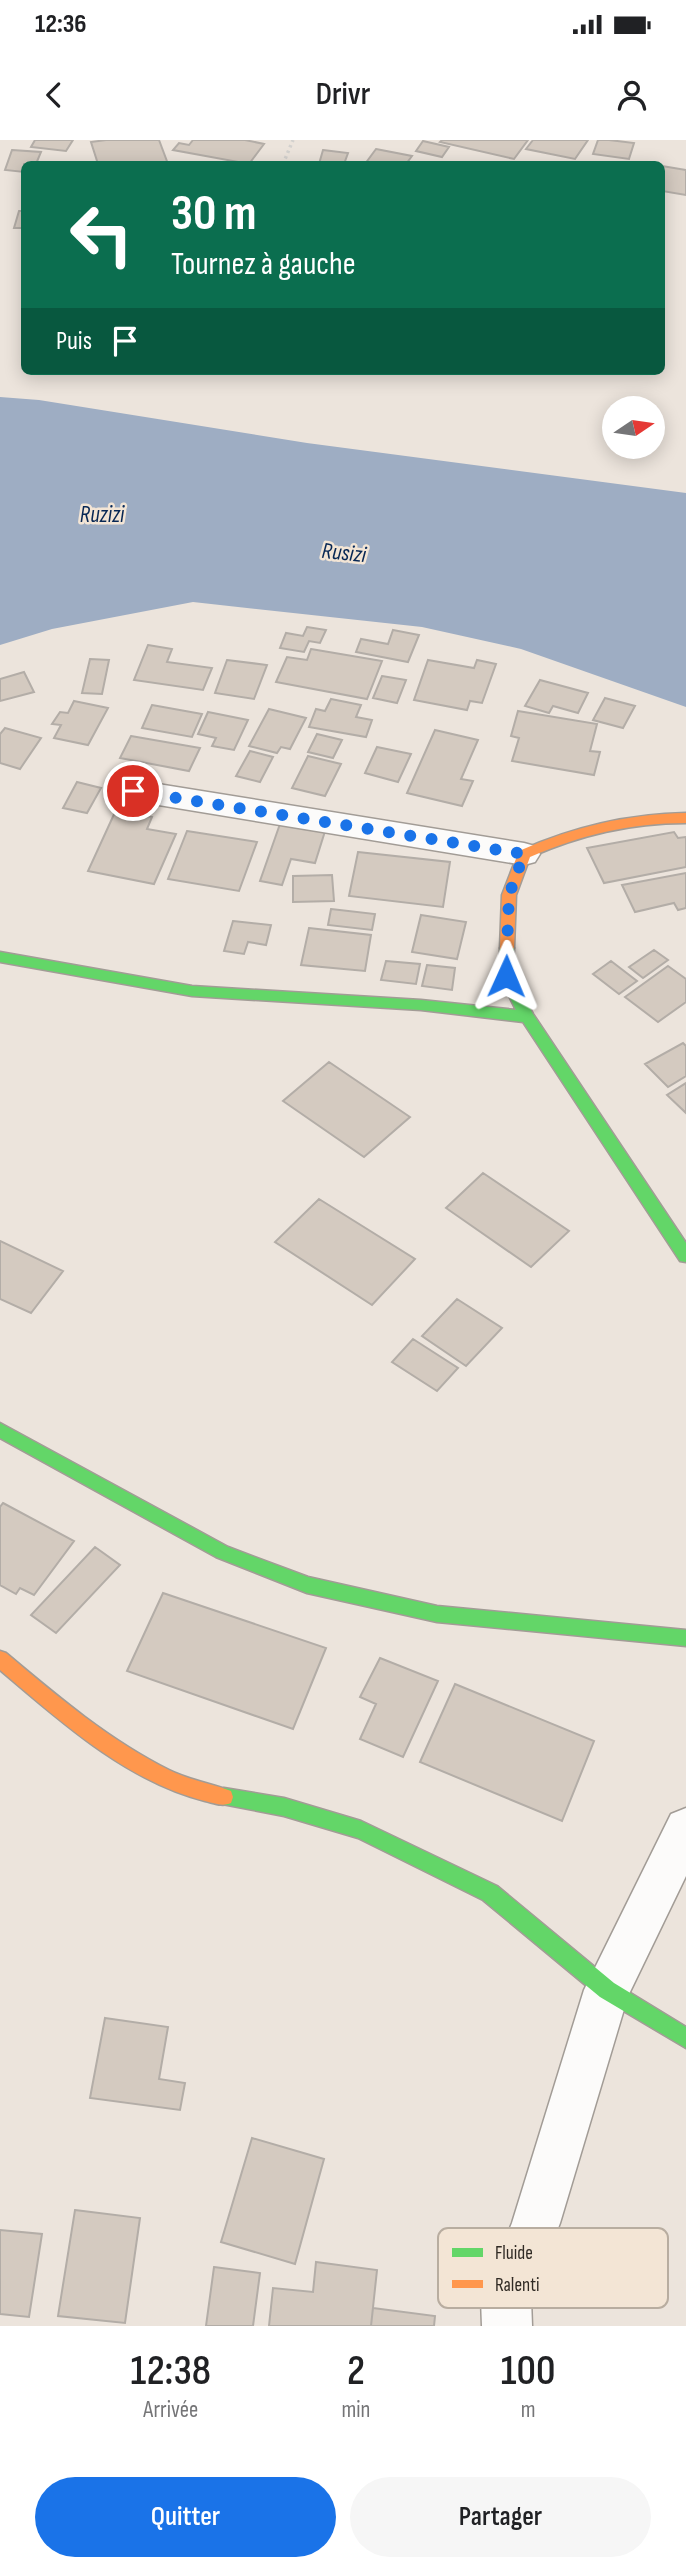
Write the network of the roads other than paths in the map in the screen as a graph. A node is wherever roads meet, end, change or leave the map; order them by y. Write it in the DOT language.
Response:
graph roads {
  1 [pos="133,791"];
  2 [pos="686,818"];
  3 [pos="524,854"];
  4 [pos="0,957"];
  5 [pos="527,1017"];
  6 [pos="686,1256"];
  7 [pos="0,1430"];
  8 [pos="686,1638"];
  9 [pos="0,1659"];
  10 [pos="686,1829"];
  11 [pos="607,1990"];
  12 [pos="686,2038"];
  13 [pos="534,2228"];
  14 [pos="506,2308"];
  15 [pos="507,2326"];
  1 -- 3 [label="street"];
  2 -- 3 [label="street"];
  3 -- 5 [label="street"];
  4 -- 5 [label="street"];
  5 -- 6 [label="street"];
  7 -- 8 [label="street"];
  9 -- 11 [label="street"];
  10 -- 11 [label="street"];
  11 -- 12 [label="street"];
  11 -- 13 [label="street"];
  14 -- 15 [label="street"];
}
